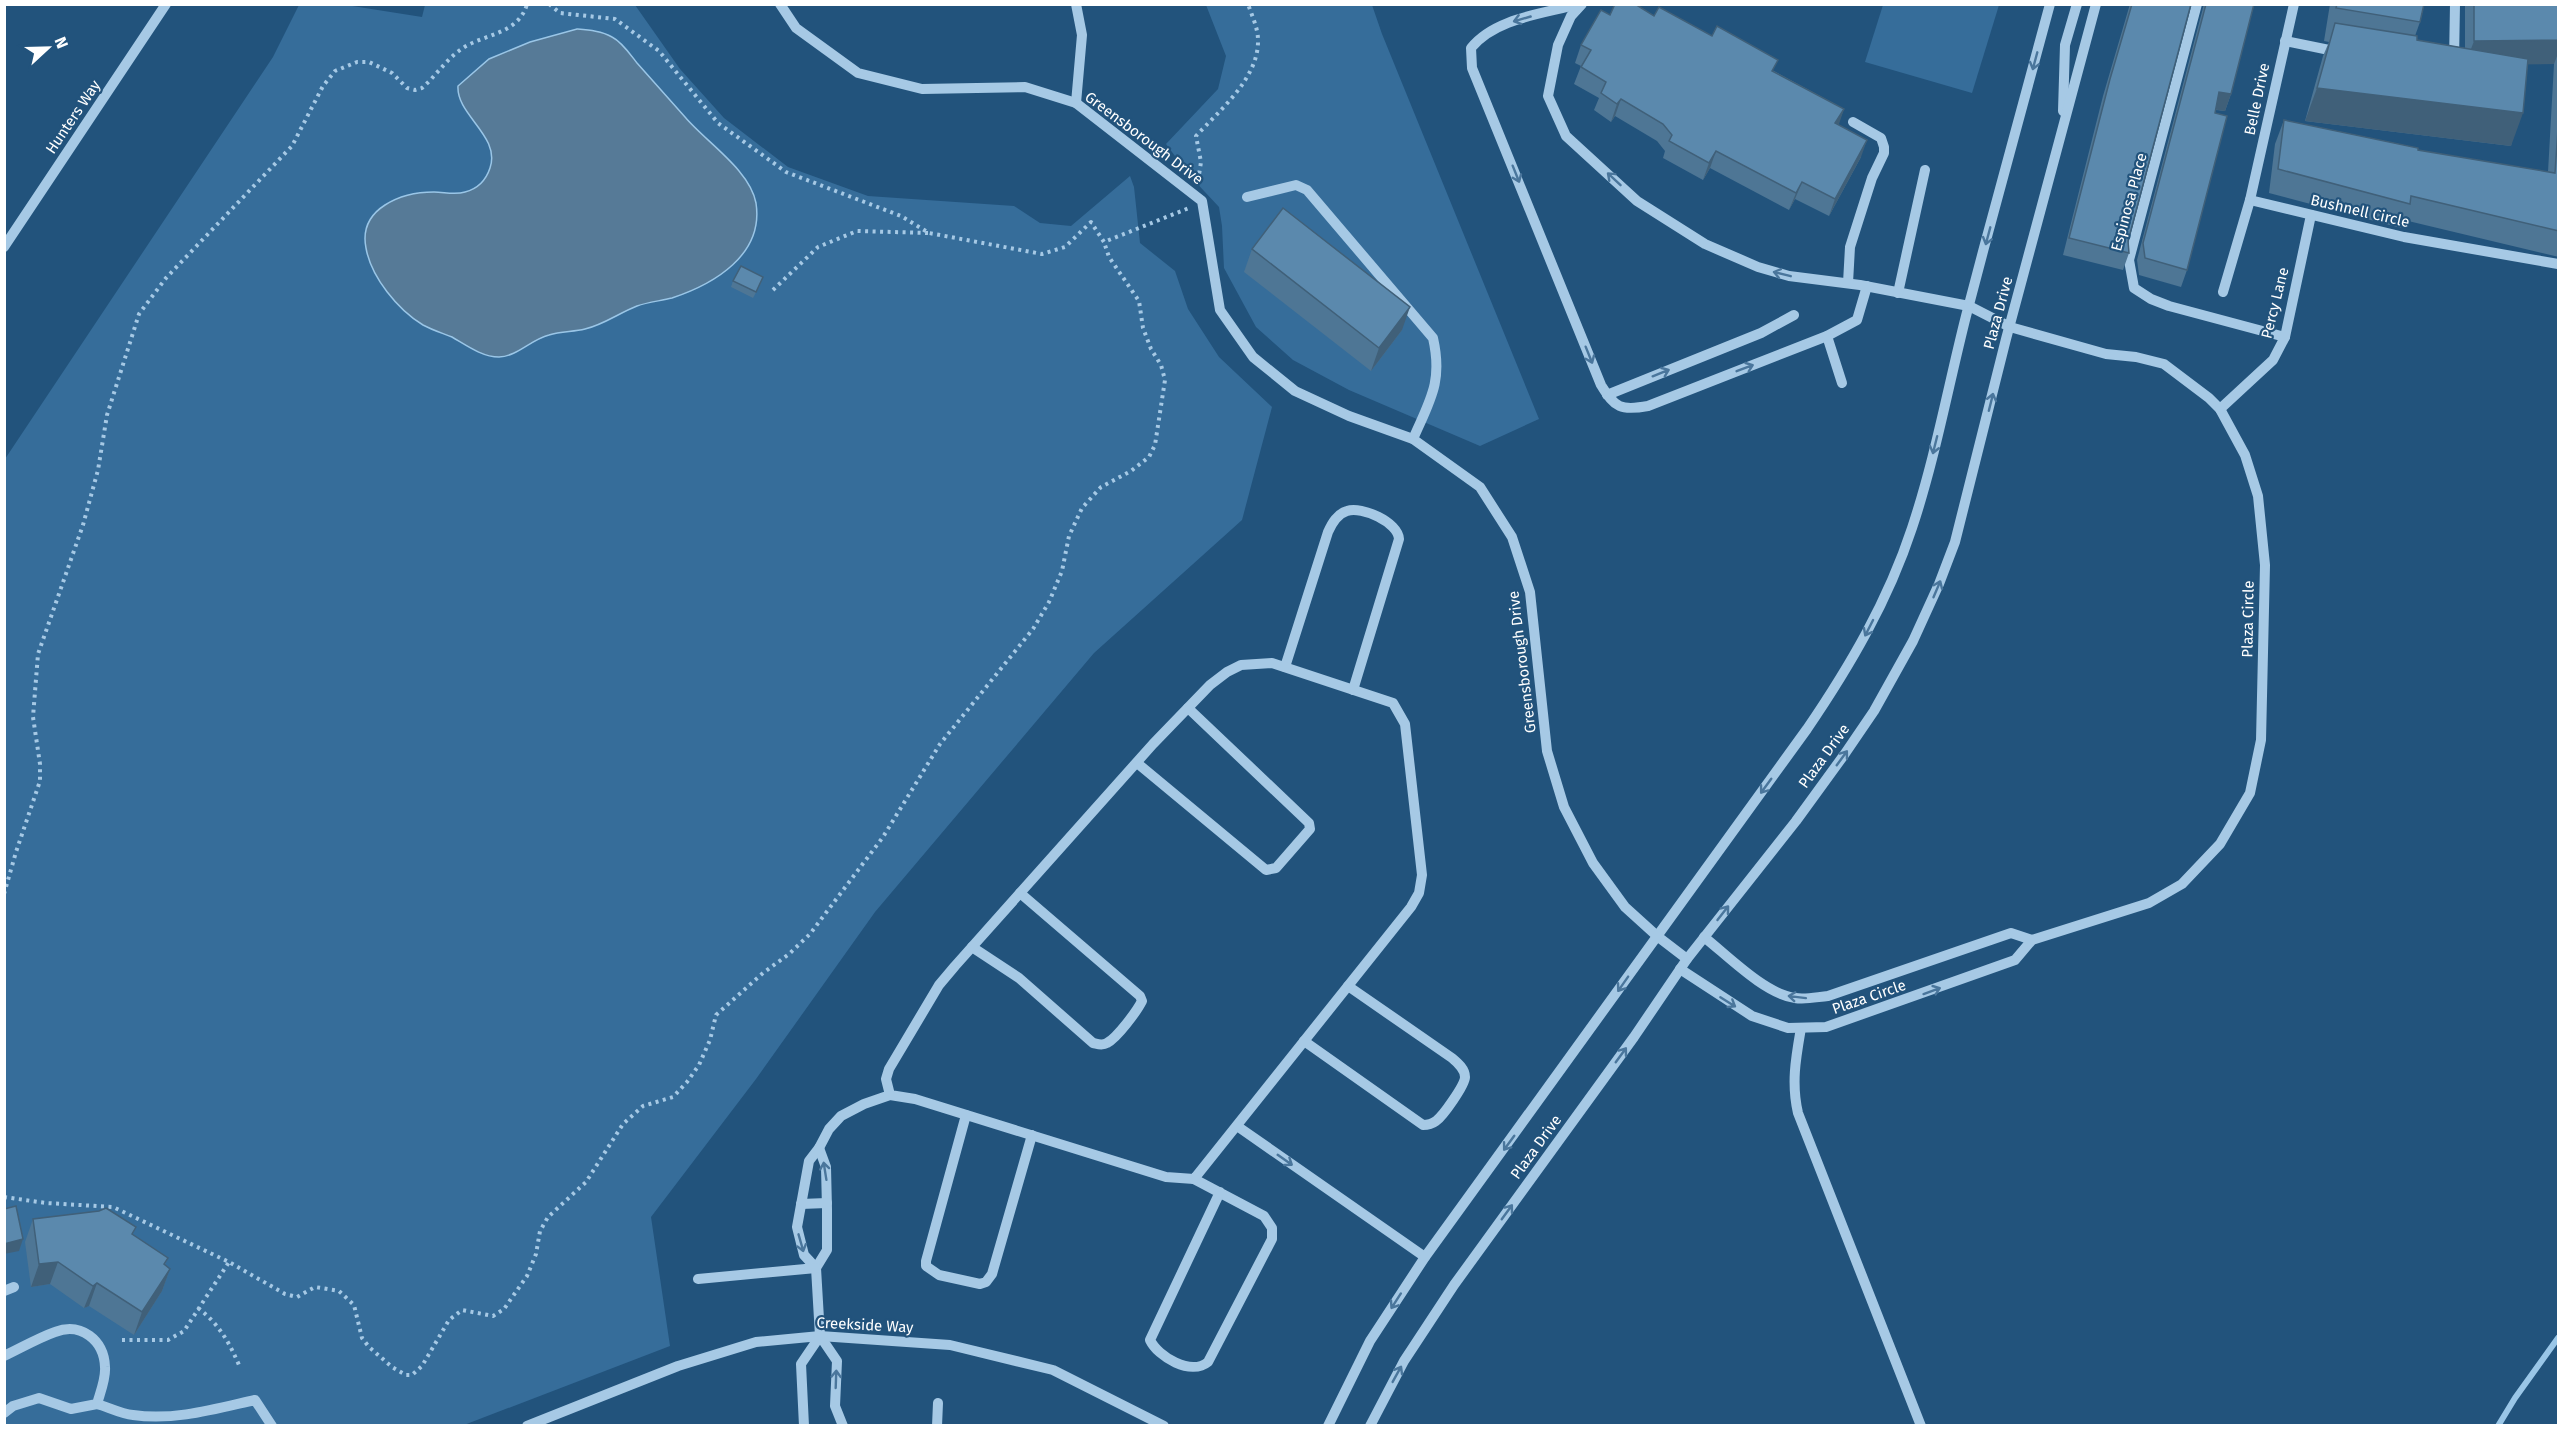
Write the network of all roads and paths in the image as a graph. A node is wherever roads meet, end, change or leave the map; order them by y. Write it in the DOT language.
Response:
graph roads {
  1 [pos="166,4"];
  2 [pos="527,4"];
  3 [pos="549,4"];
  4 [pos="780,4"];
  5 [pos="1076,4"];
  6 [pos="1248,4"];
  7 [pos="1580,4"];
  8 [pos="2050,4"];
  9 [pos="2076,4"];
  10 [pos="2096,4"];
  11 [pos="2197,4"];
  12 [pos="2294,4"];
  13 [pos="2455,4"];
  14 [pos="2285,41"];
  15 [pos="2350,54"];
  16 [pos="2446,67"];
  17 [pos="1076,103"];
  18 [pos="1853,122"];
  19 [pos="2063,129"];
  20 [pos="1925,170"];
  21 [pos="1248,197"];
  22 [pos="2250,200"];
  23 [pos="1202,201"];
  24 [pos="2311,215"];
  25 [pos="929,233"];
  26 [pos="1104,242"];
  27 [pos="5,246"];
  28 [pos="2559,264"];
  29 [pos="1844,283"];
  30 [pos="1867,286"];
  31 [pos="773,290"];
  32 [pos="1898,292"];
  33 [pos="2223,292"];
  34 [pos="1969,306"];
  35 [pos="1794,315"];
  36 [pos="2010,327"];
  37 [pos="1827,336"];
  38 [pos="2285,337"];
  39 [pos="1842,382"];
  40 [pos="1607,395"];
  41 [pos="2220,409"];
  42 [pos="1413,439"];
  43 [pos="1285,667"];
  44 [pos="1353,690"];
  45 [pos="1188,708"];
  46 [pos="1137,763"];
  47 [pos="1020,893"];
  48 [pos="4,894"];
  49 [pos="1657,936"];
  50 [pos="1704,938"];
  51 [pos="2032,940"];
  52 [pos="972,947"];
  53 [pos="1687,959"];
  54 [pos="1680,969"];
  55 [pos="1348,986"];
  56 [pos="1801,1028"];
  57 [pos="1304,1041"];
  58 [pos="890,1095"];
  59 [pos="966,1114"];
  60 [pos="1237,1126"];
  61 [pos="1032,1135"];
  62 [pos="819,1148"];
  63 [pos="1194,1179"];
  64 [pos="1220,1192"];
  65 [pos="4,1197"];
  66 [pos="827,1203"];
  67 [pos="801,1204"];
  68 [pos="1425,1257"];
  69 [pos="229,1262"];
  70 [pos="816,1268"];
  71 [pos="698,1279"];
  72 [pos="198,1308"];
  73 [pos="820,1336"];
  74 [pos="122,1340"];
  75 [pos="4,1356"];
  76 [pos="239,1365"];
  77 [pos="938,1403"];
  78 [pos="97,1404"];
  79 [pos="4,1413"];
  80 [pos="272,1425"];
  81 [pos="527,1425"];
  82 [pos="804,1425"];
  83 [pos="843,1425"];
  84 [pos="937,1425"];
  85 [pos="1164,1425"];
  86 [pos="1328,1425"];
  87 [pos="1370,1425"];
  88 [pos="1921,1425"];
  1 -- 27 [label="street, Hunters Way"];
  2 -- 48 [label="path"];
  3 -- 25 [label="path"];
  4 -- 17 [label="street, Greensborough Drive"];
  5 -- 17 [label="street"];
  6 -- 23 [label="path"];
  29 -- 7 [label="street, Plaza Circle, one-way"];
  7 -- 40 [label="street, one-way"];
  8 -- 34 [label="street, Plaza Drive, one-way"];
  9 -- 19 [label="street"];
  10 -- 19 [label="street, Plaza Drive"];
  11 -- 38 [label="street, Espinosa Place"];
  12 -- 14 [label="street, Belle Drive"];
  13 -- 16 [label="street"];
  14 -- 15 [label="street"];
  14 -- 22 [label="street, Belle Drive"];
  17 -- 23 [label="street, Greensborough Drive"];
  18 -- 29 [label="street"];
  19 -- 36 [label="street, Plaza Drive"];
  20 -- 32 [label="street"];
  21 -- 42 [label="street"];
  22 -- 24 [label="street, Bushnell Circle"];
  22 -- 33 [label="street"];
  23 -- 26 [label="path"];
  23 -- 42 [label="street, Greensborough Drive"];
  24 -- 28 [label="street, Bushnell Circle"];
  24 -- 38 [label="street, Percy Lane"];
  25 -- 26 [label="path"];
  25 -- 31 [label="path"];
  26 -- 69 [label="path"];
  29 -- 30 [label="street, Plaza Circle"];
  30 -- 32 [label="street, Plaza Circle"];
  30 -- 37 [label="street"];
  32 -- 34 [label="street, Plaza Circle"];
  34 -- 36 [label="street, Plaza Circle"];
  34 -- 49 [label="street, Plaza Drive, one-way"];
  40 -- 35 [label="street, one-way"];
  36 -- 41 [label="street, Plaza Circle"];
  50 -- 36 [label="street, Plaza Drive, one-way"];
  37 -- 39 [label="street"];
  40 -- 37 [label="street, one-way"];
  38 -- 41 [label="street, Percy Lane"];
  41 -- 51 [label="street, Plaza Circle"];
  42 -- 49 [label="street, Greensborough Drive"];
  43 -- 44 [label="street"];
  43 -- 44 [label="street"];
  43 -- 45 [label="street"];
  44 -- 55 [label="street"];
  45 -- 46 [label="street"];
  45 -- 46 [label="street"];
  46 -- 47 [label="street"];
  47 -- 52 [label="street"];
  47 -- 52 [label="street"];
  49 -- 53 [label="street, Greensborough Drive"];
  49 -- 68 [label="street, Plaza Drive, one-way"];
  51 -- 50 [label="street, Plaza Circle, one-way"];
  50 -- 53 [label="street, Plaza Drive"];
  56 -- 51 [label="street, Plaza Circle, one-way"];
  52 -- 58 [label="street"];
  53 -- 54 [label="street, Plaza Drive"];
  54 -- 56 [label="street, Plaza Circle, one-way"];
  87 -- 54 [label="street, Plaza Drive, one-way"];
  55 -- 57 [label="street"];
  55 -- 57 [label="street"];
  56 -- 88 [label="street"];
  57 -- 60 [label="street"];
  58 -- 59 [label="street"];
  58 -- 62 [label="street"];
  59 -- 61 [label="street"];
  59 -- 61 [label="street"];
  60 -- 63 [label="street"];
  60 -- 68 [label="street, one-way"];
  61 -- 63 [label="street"];
  66 -- 62 [label="street, one-way"];
  62 -- 67 [label="street"];
  63 -- 64 [label="street"];
  64 -- 64 [label="street"];
  65 -- 69 [label="path"];
  66 -- 67 [label="street"];
  66 -- 70 [label="street"];
  67 -- 70 [label="street, one-way"];
  68 -- 86 [label="street, Plaza Drive, one-way"];
  69 -- 72 [label="path"];
  70 -- 71 [label="street"];
  70 -- 73 [label="street"];
  72 -- 74 [label="path"];
  72 -- 76 [label="path"];
  73 -- 81 [label="street, Creekside Way"];
  73 -- 82 [label="street"];
  83 -- 73 [label="street, one-way"];
  73 -- 85 [label="street, Creekside Way"];
  75 -- 78 [label="street"];
  77 -- 84 [label="street"];
  78 -- 79 [label="street"];
  78 -- 80 [label="street"];
}
